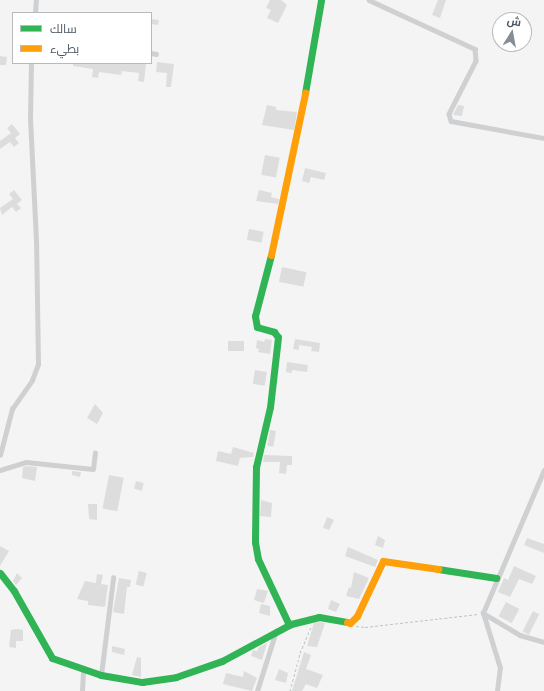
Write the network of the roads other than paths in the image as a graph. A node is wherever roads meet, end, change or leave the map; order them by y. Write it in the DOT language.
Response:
graph roads {
  1 [pos="36,0"];
  2 [pos="321,0"];
  3 [pos="369,0"];
  4 [pos="35,12"];
  5 [pos="31,64"];
  6 [pos="544,138"];
  7 [pos="95,453"];
  8 [pos="0,455"];
  9 [pos="0,470"];
  10 [pos="544,470"];
  11 [pos="0,573"];
  12 [pos="113,578"];
  13 [pos="496,578"];
  14 [pos="483,613"];
  15 [pos="289,625"];
  16 [pos="277,630"];
  17 [pos="544,642"];
  18 [pos="83,670"];
  19 [pos="101,675"];
  20 [pos="82,691"];
  21 [pos="257,691"];
  22 [pos="497,691"];
  1 -- 4 [label="street"];
  2 -- 15 [label="street"];
  3 -- 6 [label="street"];
  5 -- 8 [label="street"];
  7 -- 9 [label="street"];
  10 -- 13 [label="street"];
  11 -- 18 [label="street"];
  12 -- 19 [label="street"];
  13 -- 14 [label="street"];
  13 -- 15 [label="street"];
  14 -- 17 [label="street"];
  14 -- 22 [label="street"];
  15 -- 16 [label="street"];
  16 -- 19 [label="street"];
  16 -- 21 [label="street"];
  18 -- 19 [label="street"];
  18 -- 20 [label="street"];
}
